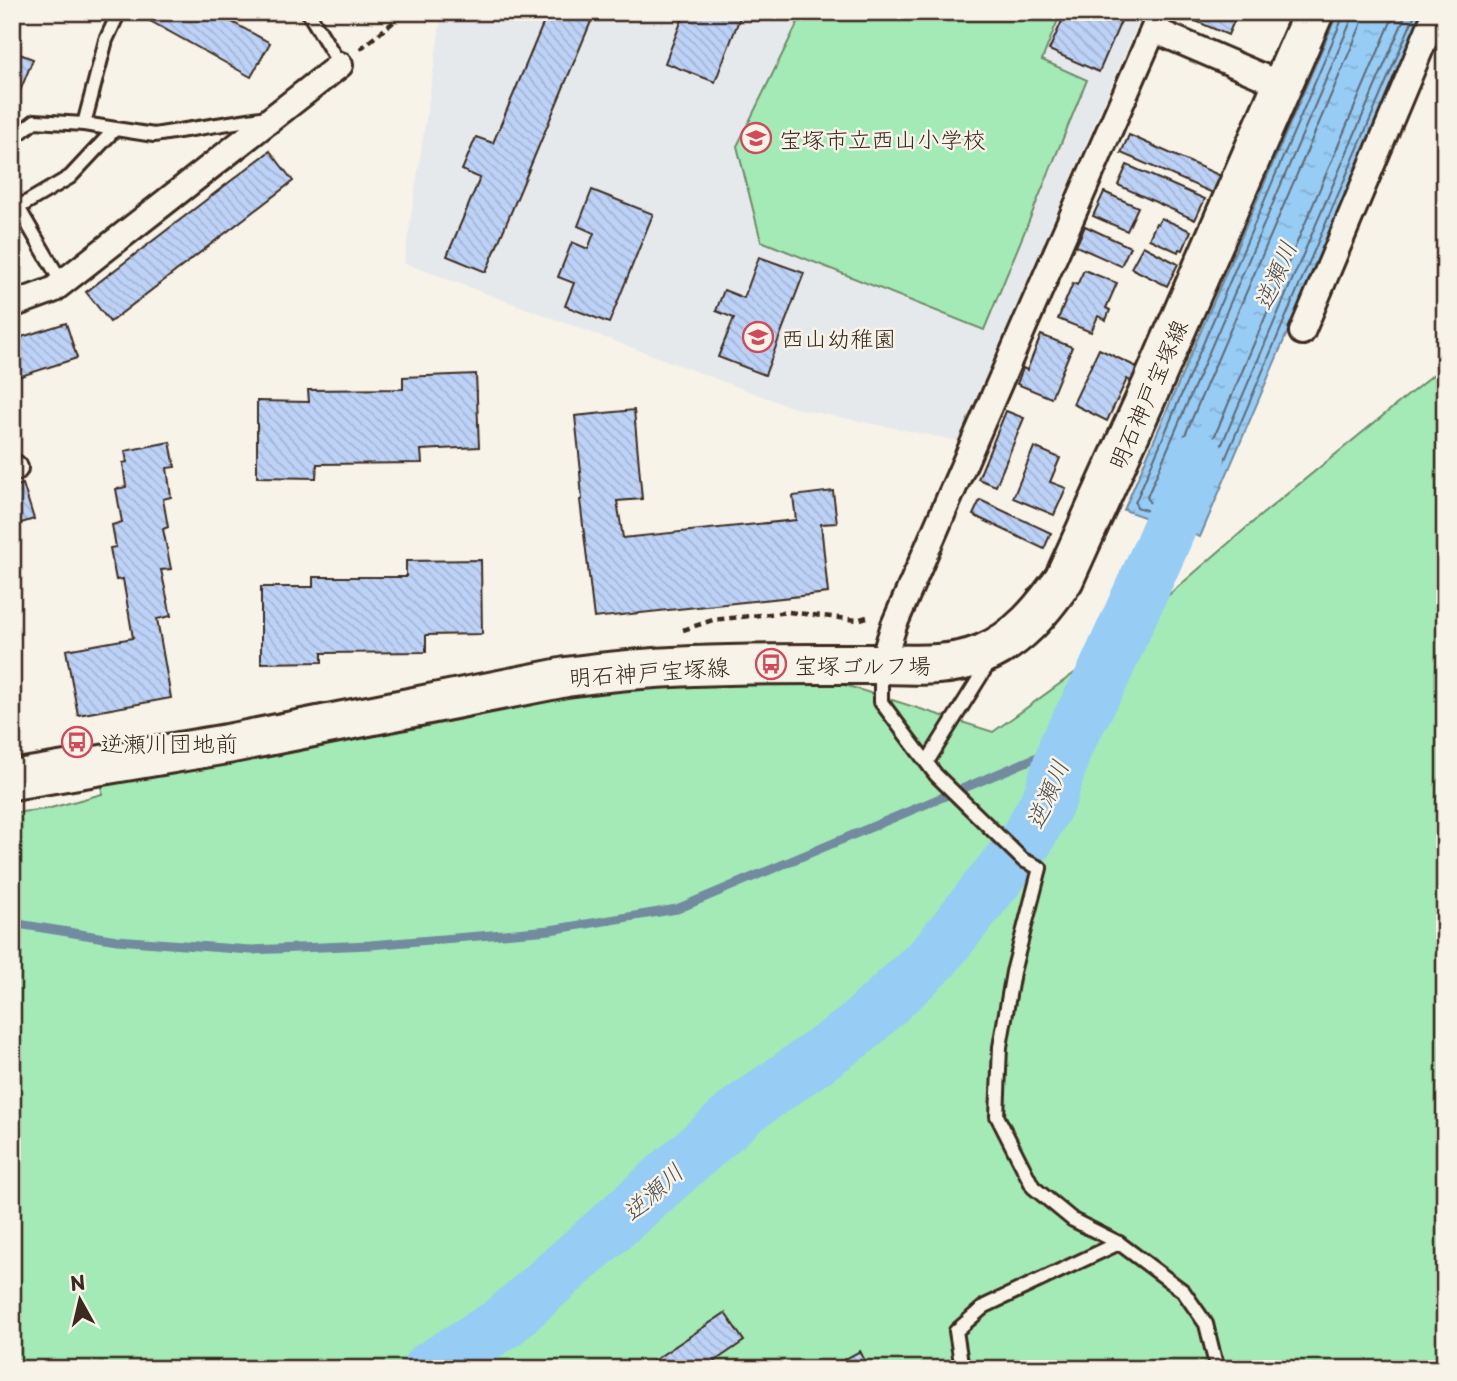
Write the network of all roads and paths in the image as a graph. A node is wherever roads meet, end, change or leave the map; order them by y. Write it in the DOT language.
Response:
graph roads {
  1 [pos="119,12"];
  2 [pos="308,12"];
  3 [pos="407,12"];
  4 [pos="1314,12"];
  5 [pos="1436,12"];
  6 [pos="1158,21"];
  7 [pos="340,65"];
  8 [pos="1282,85"];
  9 [pos="275,115"];
  10 [pos="84,124"];
  11 [pos="115,129"];
  12 [pos="21,132"];
  13 [pos="16,202"];
  14 [pos="62,283"];
  15 [pos="12,304"];
  16 [pos="1302,332"];
  17 [pos="869,616"];
  18 [pos="676,632"];
  19 [pos="999,646"];
  20 [pos="882,664"];
  21 [pos="927,762"];
  22 [pos="12,780"];
  23 [pos="1119,1244"];
  24 [pos="962,1369"];
  25 [pos="1217,1369"];
  1 -- 10 [label="lane"];
  2 -- 7 [label="lane"];
  3 -- 7 [label="path"];
  4 -- 8 [label="main road, 明石神戸宝塚線"];
  5 -- 16 [label="street"];
  6 -- 8 [label="street"];
  6 -- 20 [label="street"];
  7 -- 9 [label="street"];
  8 -- 19 [label="main road, 明石神戸宝塚線"];
  9 -- 11 [label="lane"];
  9 -- 14 [label="street"];
  10 -- 11 [label="lane"];
  10 -- 12 [label="lane"];
  11 -- 13 [label="lane"];
  13 -- 14 [label="lane"];
  14 -- 15 [label="street"];
  17 -- 18 [label="path"];
  19 -- 20 [label="main road, 明石神戸宝塚線"];
  19 -- 21 [label="lane"];
  20 -- 21 [label="lane"];
  20 -- 22 [label="main road, 明石神戸宝塚線"];
  21 -- 23 [label="lane"];
  23 -- 24 [label="lane"];
  23 -- 25 [label="lane"];
}
